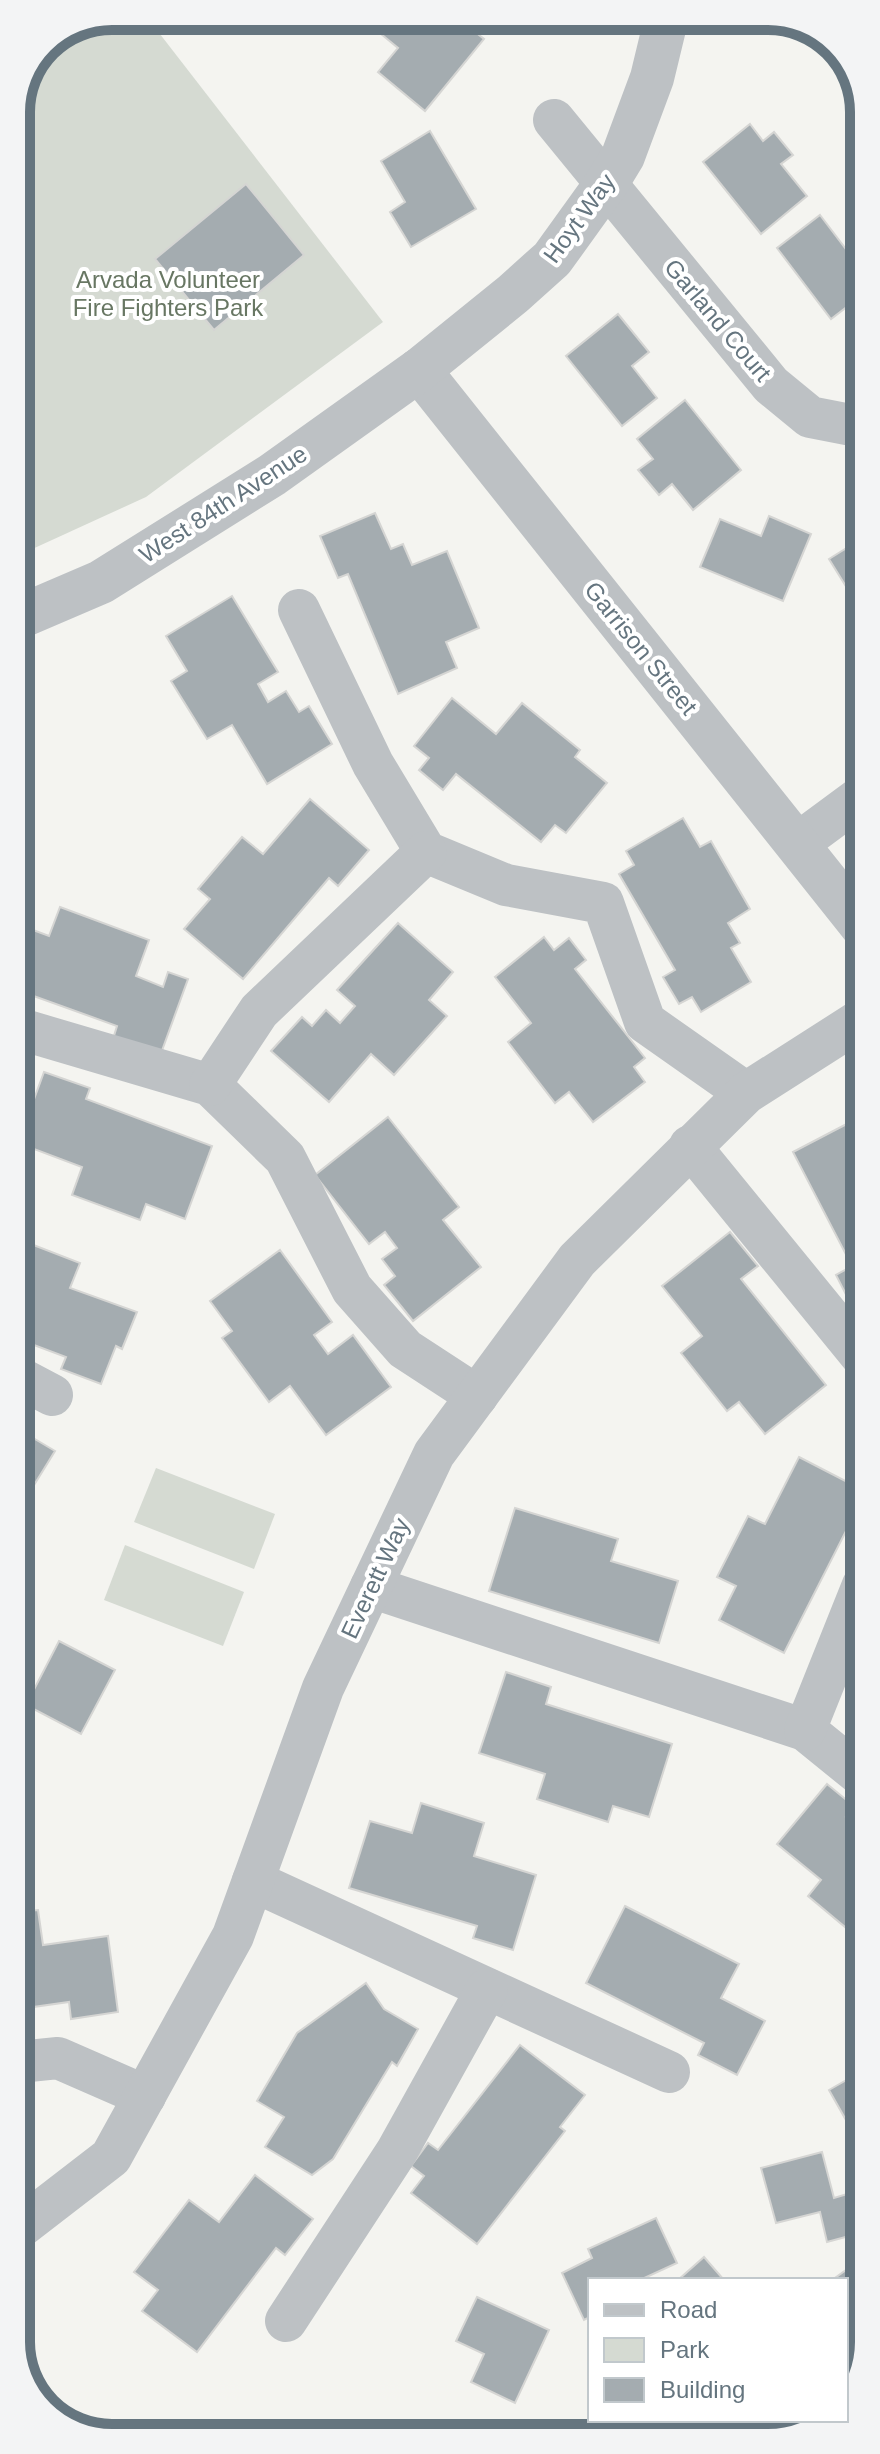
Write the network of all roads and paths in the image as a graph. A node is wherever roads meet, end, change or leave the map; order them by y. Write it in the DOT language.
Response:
graph roads {
  1 [pos="664,30"];
  2 [pos="554,120"];
  3 [pos="606,184"];
  4 [pos="419,370"];
  5 [pos="850,425"];
  6 [pos="299,610"];
  7 [pos="30,612"];
  8 [pos="850,805"];
  9 [pos="797,844"];
  10 [pos="426,852"];
  11 [pos="850,911"];
  12 [pos="850,1027"];
  13 [pos="30,1032"];
  14 [pos="210,1085"];
  15 [pos="746,1093"];
  16 [pos="690,1146"];
  17 [pos="850,1342"];
  18 [pos="477,1396"];
  19 [pos="371,1587"];
  20 [pos="850,1618"];
  21 [pos="805,1730"];
  22 [pos="850,1766"];
  23 [pos="253,1881"];
  24 [pos="487,1989"];
  25 [pos="30,2061"];
  26 [pos="669,2072"];
  27 [pos="145,2096"];
  28 [pos="30,2220"];
  29 [pos="286,2321"];
  1 -- 3 [label="street, Hoyt Way"];
  2 -- 3 [label="street, Garland Court"];
  3 -- 4 [label="street, Hoyt Way"];
  3 -- 5 [label="street, Garland Court"];
  4 -- 7 [label="street, West 84th Avenue"];
  4 -- 9 [label="street, Garrison Street"];
  6 -- 10 [label="street"];
  8 -- 9 [label="street"];
  9 -- 11 [label="street, Garrison Street"];
  10 -- 14 [label="street"];
  10 -- 15 [label="street"];
  12 -- 15 [label="street, Everett Way"];
  13 -- 14 [label="street"];
  14 -- 18 [label="street"];
  15 -- 16 [label="street, Everett Way"];
  16 -- 17 [label="street"];
  16 -- 18 [label="street, Everett Way"];
  18 -- 19 [label="street, Everett Way"];
  19 -- 21 [label="street"];
  19 -- 23 [label="street, Everett Way"];
  20 -- 21 [label="street"];
  21 -- 22 [label="street"];
  23 -- 24 [label="street"];
  23 -- 27 [label="street, Everett Way"];
  24 -- 26 [label="street"];
  24 -- 29 [label="street"];
  25 -- 27 [label="street"];
  27 -- 28 [label="street, Everett Way"];
}
